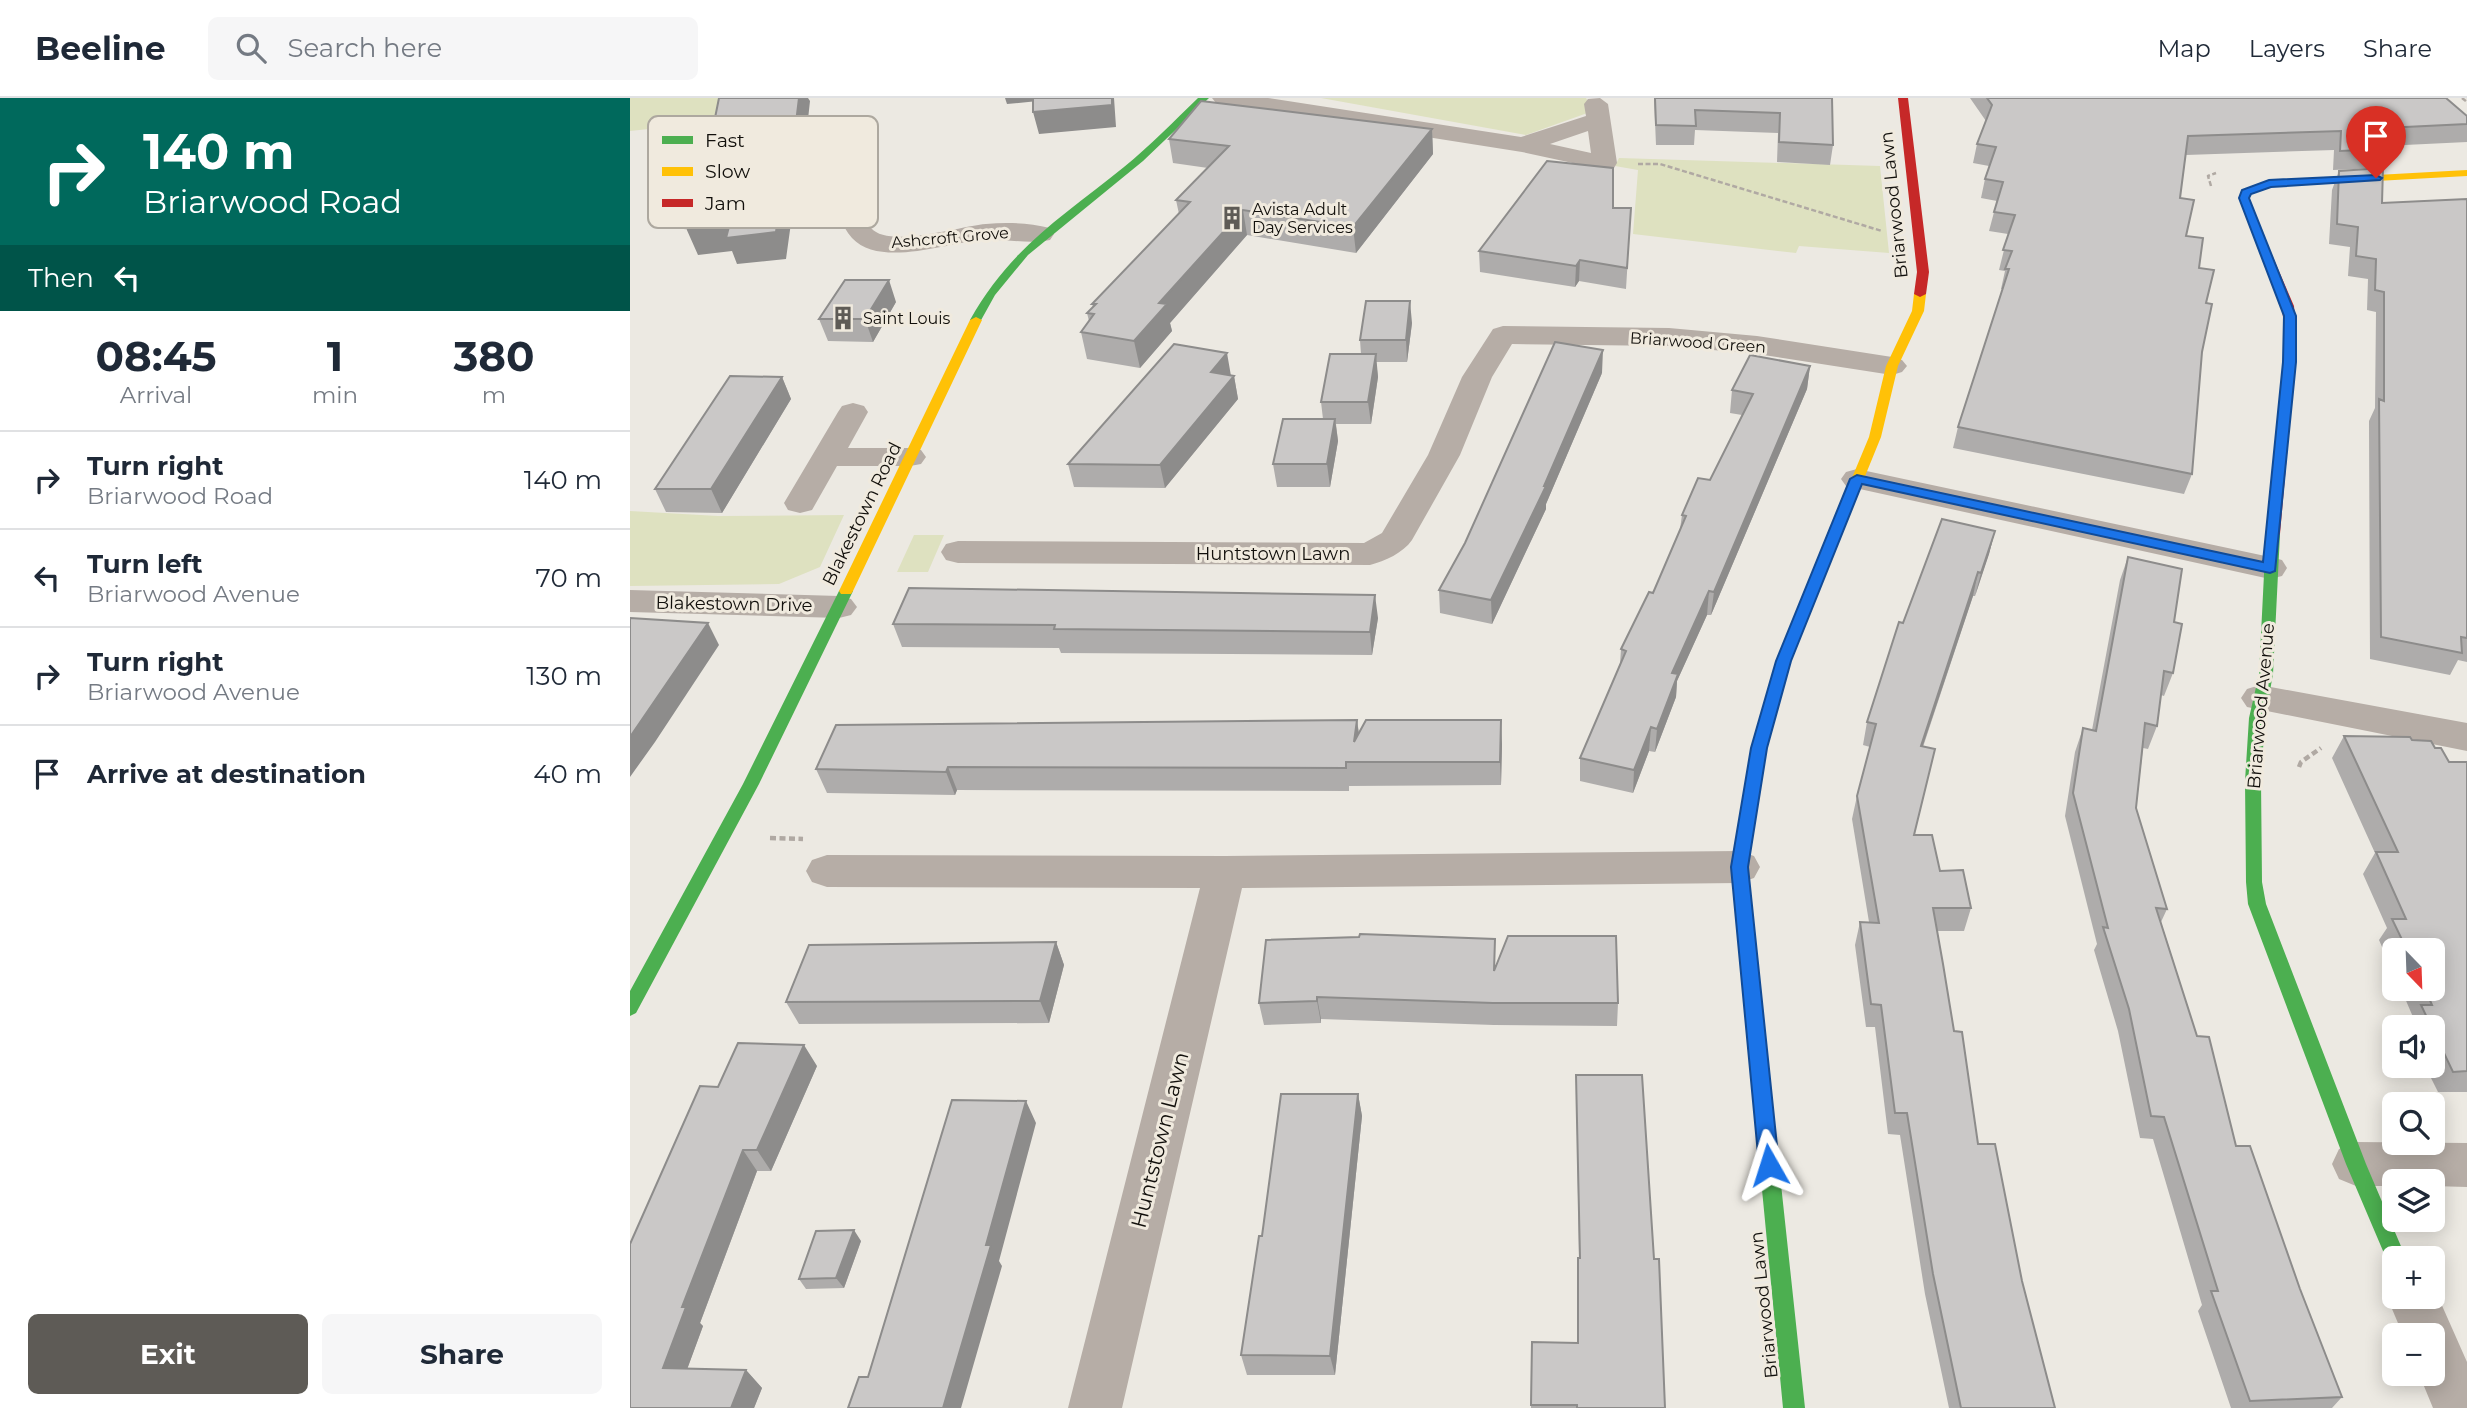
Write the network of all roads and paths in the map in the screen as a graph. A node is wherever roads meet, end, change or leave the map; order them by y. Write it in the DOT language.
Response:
graph roads {
  1 [pos="1204,98"];
  2 [pos="1224,98"];
  3 [pos="1903,98"];
  4 [pos="2462,98"];
  5 [pos="2467,102"];
  6 [pos="1522,145"];
  7 [pos="1605,163"];
  8 [pos="2223,172"];
  9 [pos="2467,173"];
  10 [pos="2211,187"];
  11 [pos="859,228"];
  12 [pos="1041,234"];
  13 [pos="1920,243"];
  14 [pos="1503,335"];
  15 [pos="1892,366"];
  16 [pos="853,412"];
  17 [pos="827,457"];
  18 [pos="910,457"];
  19 [pos="1857,479"];
  20 [pos="800,503"];
  21 [pos="958,552"];
  22 [pos="2270,568"];
  23 [pos="630,601"];
  24 [pos="839,607"];
  25 [pos="2260,698"];
  26 [pos="2467,737"];
  27 [pos="2326,747"];
  28 [pos="2297,775"];
  29 [pos="723,837"];
  30 [pos="1739,867"];
  31 [pos="827,871"];
  32 [pos="1225,872"];
  33 [pos="630,1008"];
  34 [pos="2356,1164"];
  35 [pos="2467,1165"];
  36 [pos="2391,1246"];
  37 [pos="2445,1373"];
  38 [pos="2459,1406"];
  39 [pos="1095,1408"];
  40 [pos="1794,1408"];
  1 -- 12 [label="street, Blakestown Road"];
  2 -- 6 [label="street"];
  3 -- 13 [label="street, Briarwood Lawn"];
  4 -- 5 [label="path"];
  6 -- 7 [label="street"];
  6 -- 7 [label="street"];
  7 -- 13 [label="path"];
  8 -- 10 [label="path"];
  9 -- 22 [label="street, Briarwood Avenue"];
  11 -- 12 [label="street, Ashcroft Grove"];
  12 -- 18 [label="street, Blakestown Road"];
  13 -- 15 [label="street, Briarwood Lawn"];
  14 -- 15 [label="street, Briarwood Green"];
  14 -- 21 [label="street, Huntstown Lawn"];
  15 -- 19 [label="street, Briarwood Lawn"];
  16 -- 17 [label="street"];
  17 -- 18 [label="street"];
  17 -- 20 [label="street"];
  18 -- 24 [label="street, Blakestown Road"];
  19 -- 22 [label="street"];
  19 -- 30 [label="street, Briarwood Lawn"];
  22 -- 25 [label="street, Briarwood Avenue"];
  23 -- 24 [label="street, Blakestown Drive"];
  24 -- 29 [label="street, Blakestown Road"];
  25 -- 26 [label="street"];
  25 -- 34 [label="street, Briarwood Avenue"];
  27 -- 28 [label="path"];
  29 -- 31 [label="path"];
  29 -- 33 [label="street, Blakestown Road"];
  30 -- 32 [label="street"];
  30 -- 40 [label="street, Briarwood Lawn"];
  31 -- 32 [label="street"];
  32 -- 39 [label="street, Huntstown Lawn"];
  34 -- 35 [label="street"];
  34 -- 36 [label="street, Briarwood Avenue"];
  37 -- 38 [label="street"];
}
